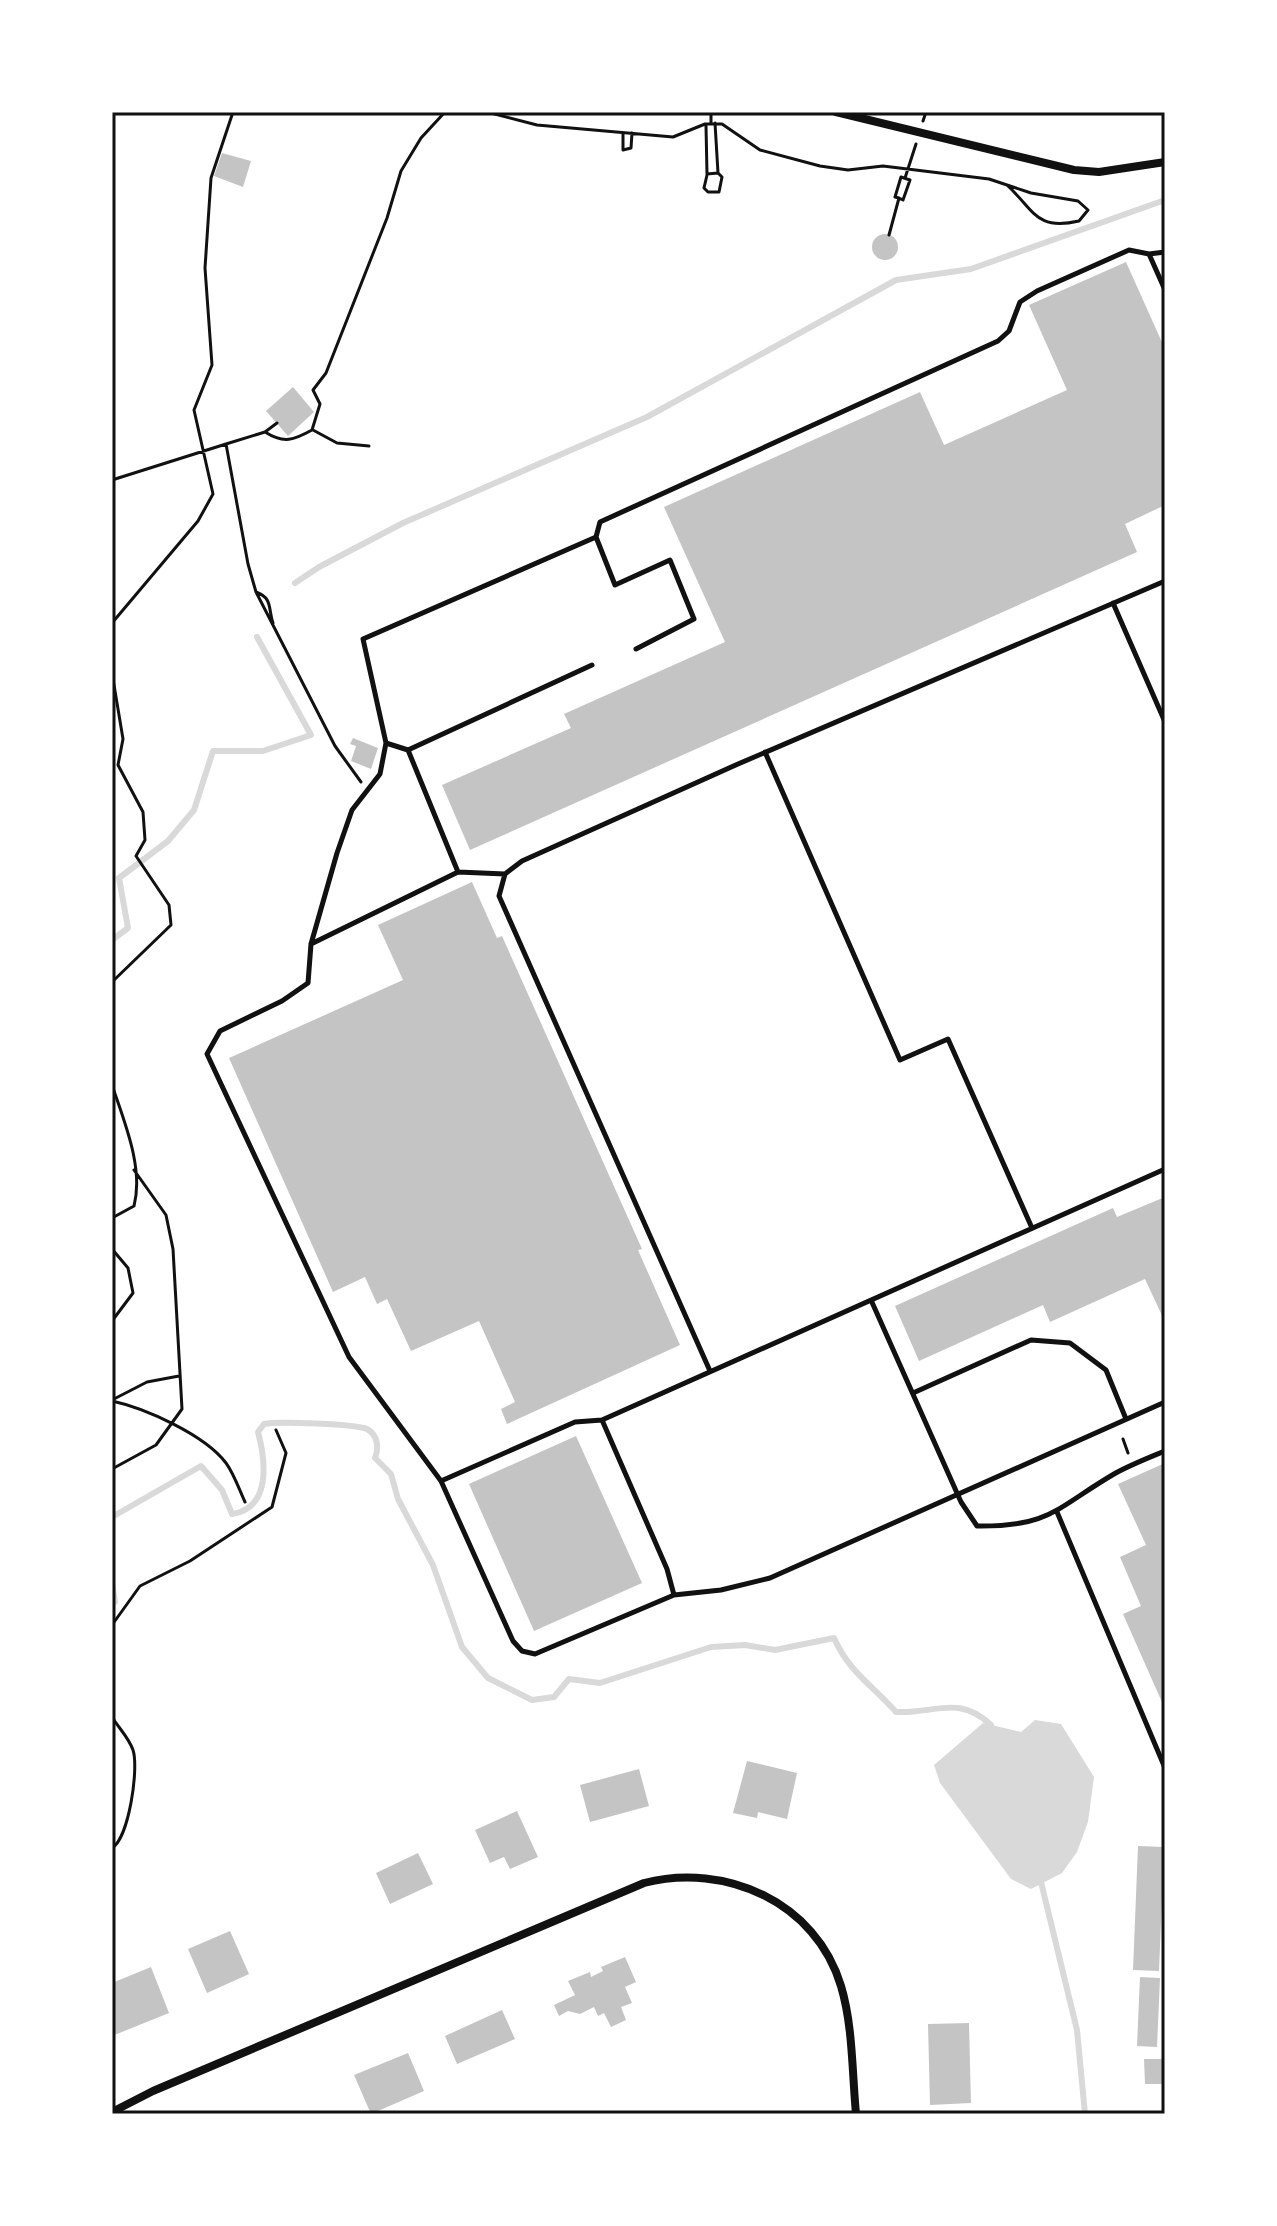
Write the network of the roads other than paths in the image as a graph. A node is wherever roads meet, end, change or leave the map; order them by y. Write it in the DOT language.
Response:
graph roads {
  1 [pos="836,112"];
  2 [pos="1165,162"];
  3 [pos="1165,252"];
  4 [pos="1149,254"];
  5 [pos="1165,290"];
  6 [pos="596,537"];
  7 [pos="1164,584"];
  8 [pos="1113,603"];
  9 [pos="636,649"];
  10 [pos="592,665"];
  11 [pos="1165,722"];
  12 [pos="386,743"];
  13 [pos="408,750"];
  14 [pos="765,752"];
  15 [pos="458,872"];
  16 [pos="505,874"];
  17 [pos="311,944"];
  18 [pos="1165,1169"];
  19 [pos="1032,1228"];
  20 [pos="871,1300"];
  21 [pos="710,1371"];
  22 [pos="913,1393"];
  23 [pos="1165,1402"];
  24 [pos="1126,1419"];
  25 [pos="602,1420"];
  26 [pos="1165,1451"];
  27 [pos="441,1481"];
  28 [pos="958,1495"];
  29 [pos="1057,1512"];
  30 [pos="674,1595"];
  31 [pos="1165,1768"];
  32 [pos="112,2112"];
  33 [pos="856,2114"];
  1 -- 2 [label="street"];
  3 -- 4 [label="lane"];
  4 -- 5 [label="lane"];
  4 -- 6 [label="lane"];
  6 -- 9 [label="lane"];
  6 -- 12 [label="lane"];
  7 -- 8 [label="lane"];
  8 -- 11 [label="lane"];
  8 -- 14 [label="lane"];
  10 -- 13 [label="lane"];
  12 -- 13 [label="lane"];
  12 -- 17 [label="lane"];
  13 -- 15 [label="lane"];
  14 -- 16 [label="lane"];
  14 -- 19 [label="lane"];
  15 -- 16 [label="lane"];
  15 -- 17 [label="lane"];
  16 -- 21 [label="lane"];
  17 -- 27 [label="lane"];
  18 -- 19 [label="lane"];
  19 -- 20 [label="lane"];
  20 -- 21 [label="lane"];
  20 -- 22 [label="lane"];
  21 -- 25 [label="lane"];
  22 -- 24 [label="lane"];
  22 -- 28 [label="lane"];
  23 -- 24 [label="lane"];
  24 -- 28 [label="lane"];
  25 -- 27 [label="lane"];
  25 -- 30 [label="lane"];
  26 -- 29 [label="lane"];
  27 -- 30 [label="lane"];
  28 -- 29 [label="lane"];
  28 -- 30 [label="lane"];
  29 -- 31 [label="lane"];
  32 -- 33 [label="street"];
}
